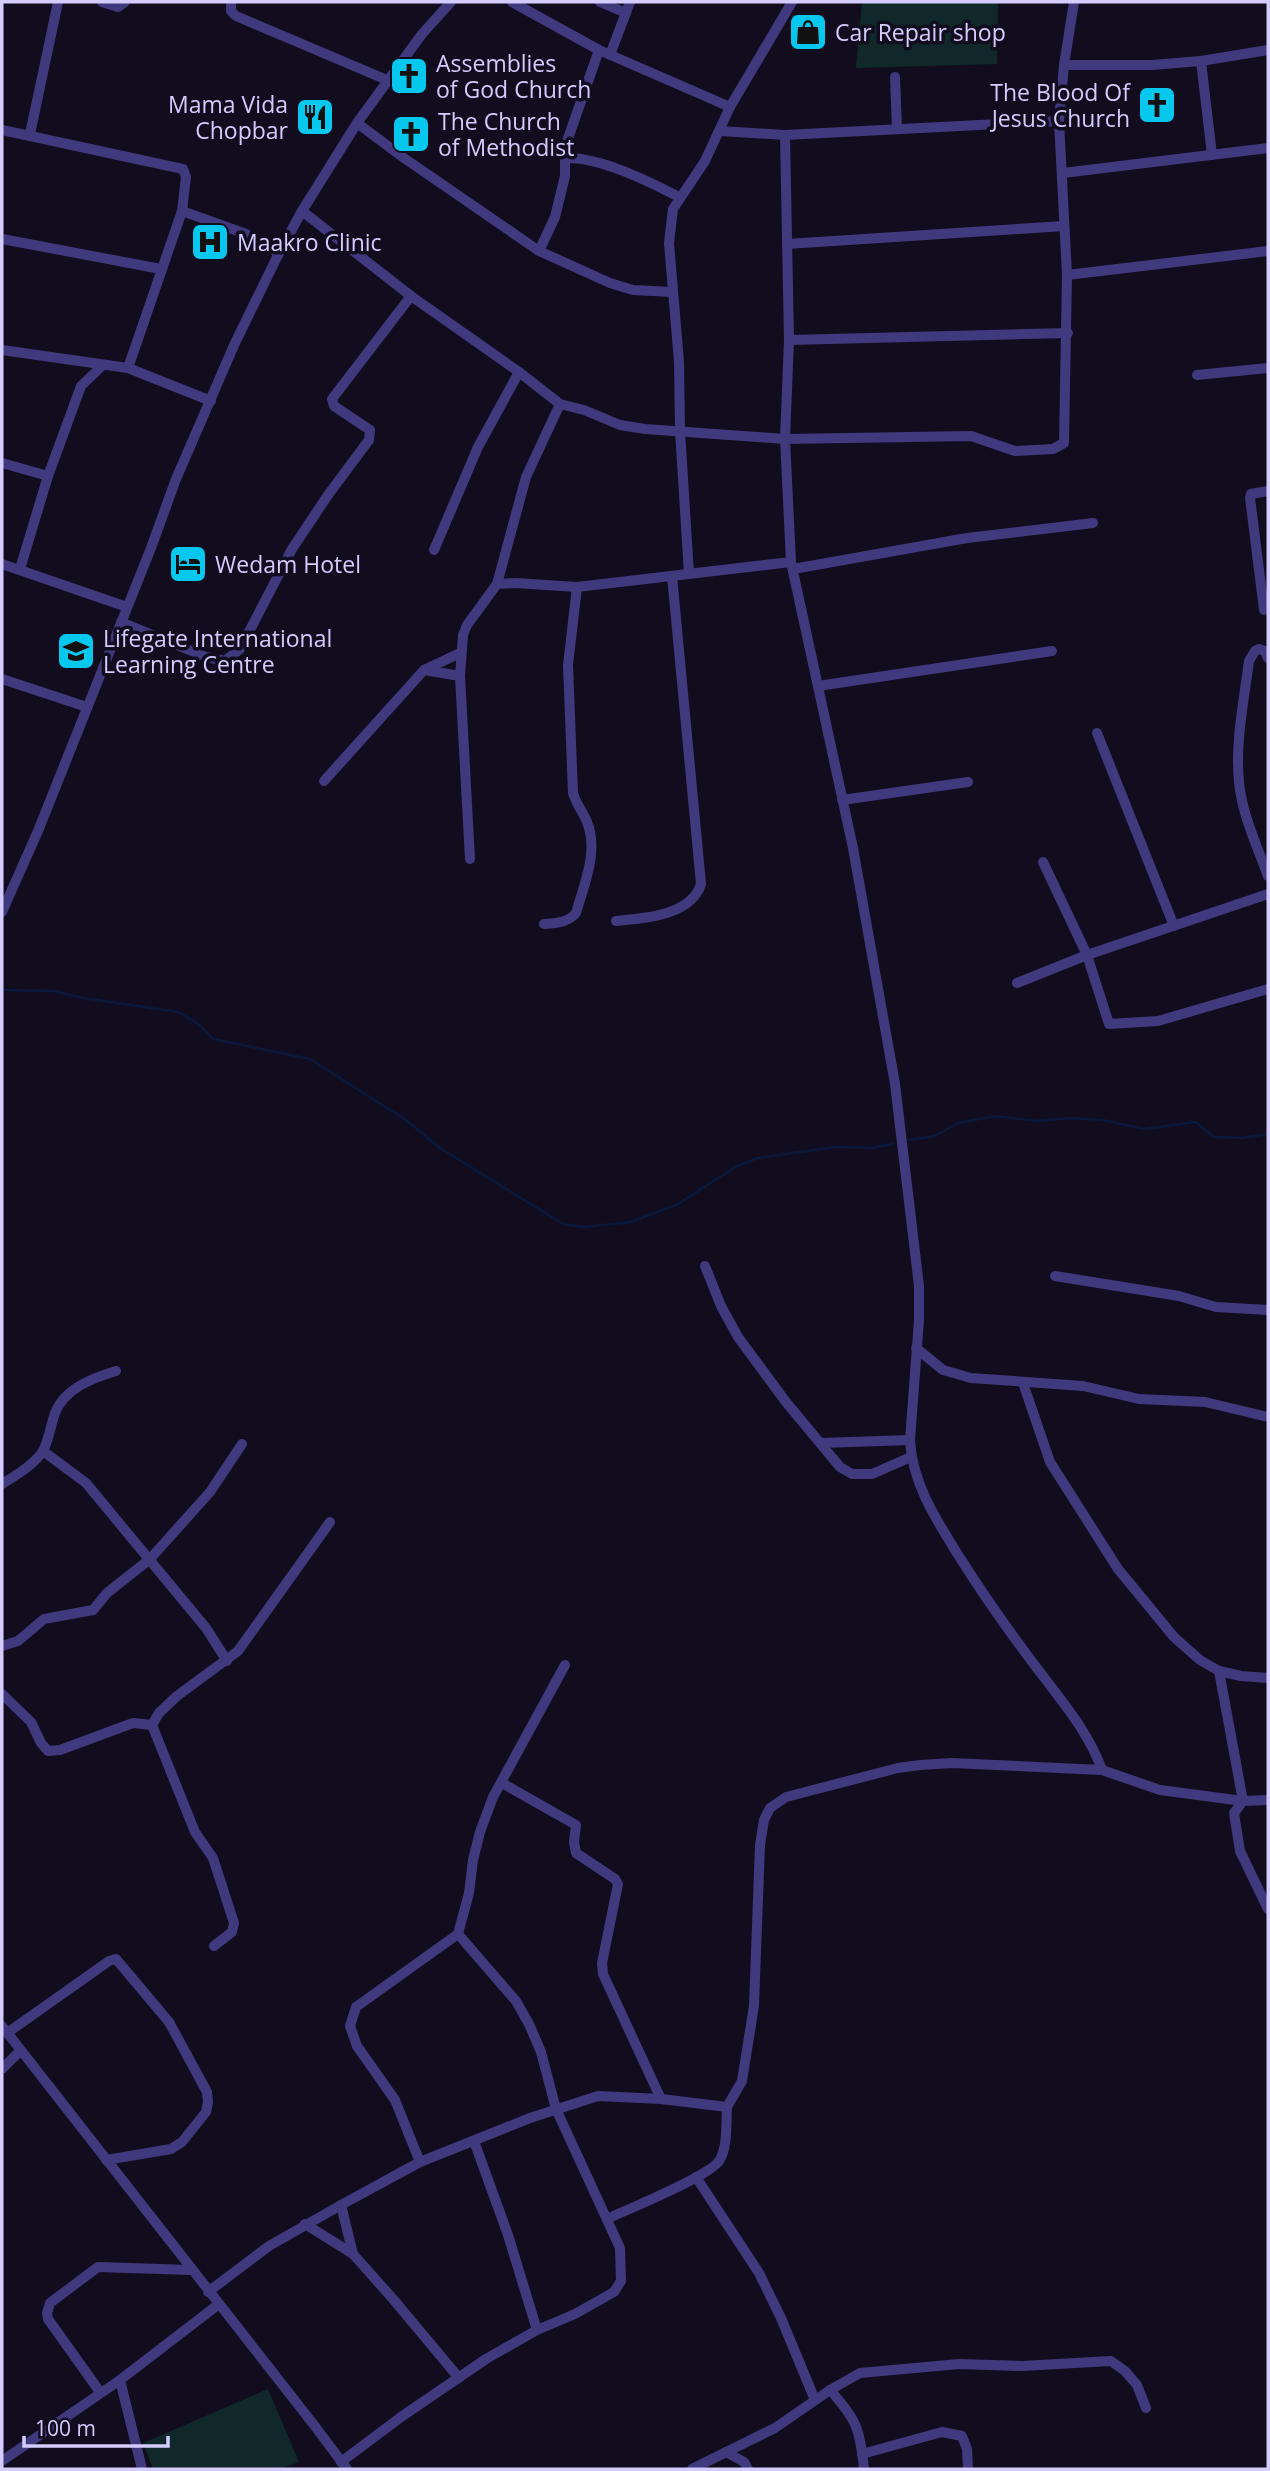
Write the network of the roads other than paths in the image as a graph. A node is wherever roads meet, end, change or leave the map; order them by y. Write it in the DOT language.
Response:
graph roads {
  1 [pos="58,2"];
  2 [pos="102,2"];
  3 [pos="125,2"];
  4 [pos="232,2"];
  5 [pos="451,2"];
  6 [pos="512,2"];
  7 [pos="600,2"];
  8 [pos="792,2"];
  9 [pos="1074,2"];
  10 [pos="530,6"];
  11 [pos="628,7"];
  12 [pos="599,50"];
  13 [pos="1268,50"];
  14 [pos="610,55"];
  15 [pos="1201,61"];
  16 [pos="1064,65"];
  17 [pos="895,77"];
  18 [pos="387,80"];
  19 [pos="730,107"];
  20 [pos="1059,121"];
  21 [pos="357,123"];
  22 [pos="2,130"];
  23 [pos="897,130"];
  24 [pos="720,131"];
  25 [pos="30,134"];
  26 [pos="785,135"];
  27 [pos="1268,148"];
  28 [pos="1212,155"];
  29 [pos="566,158"];
  30 [pos="1063,173"];
  31 [pos="679,197"];
  32 [pos="182,211"];
  33 [pos="302,211"];
  34 [pos="1064,226"];
  35 [pos="2,239"];
  36 [pos="787,244"];
  37 [pos="539,251"];
  38 [pos="1268,251"];
  39 [pos="279,253"];
  40 [pos="161,269"];
  41 [pos="1067,275"];
  42 [pos="672,292"];
  43 [pos="411,296"];
  44 [pos="1068,333"];
  45 [pos="789,340"];
  46 [pos="2,349"];
  47 [pos="75,362"];
  48 [pos="102,366"];
  49 [pos="128,368"];
  50 [pos="1268,368"];
  51 [pos="519,372"];
  52 [pos="1197,375"];
  53 [pos="81,386"];
  54 [pos="211,401"];
  55 [pos="559,404"];
  56 [pos="680,431"];
  57 [pos="785,439"];
  58 [pos="2,463"];
  59 [pos="48,477"];
  60 [pos="1268,491"];
  61 [pos="1093,523"];
  62 [pos="434,550"];
  63 [pos="2,564"];
  64 [pos="792,566"];
  65 [pos="20,569"];
  66 [pos="502,570"];
  67 [pos="689,574"];
  68 [pos="672,576"];
  69 [pos="515,583"];
  70 [pos="496,584"];
  71 [pos="577,587"];
  72 [pos="127,607"];
  73 [pos="1264,610"];
  74 [pos="121,622"];
  75 [pos="1052,651"];
  76 [pos="460,653"];
  77 [pos="1268,657"];
  78 [pos="424,670"];
  79 [pos="460,676"];
  80 [pos="2,679"];
  81 [pos="818,686"];
  82 [pos="87,707"];
  83 [pos="1097,733"];
  84 [pos="324,781"];
  85 [pos="968,782"];
  86 [pos="842,800"];
  87 [pos="470,859"];
  88 [pos="1043,862"];
  89 [pos="1268,876"];
  90 [pos="1268,894"];
  91 [pos="2,912"];
  92 [pos="616,921"];
  93 [pos="544,924"];
  94 [pos="1174,926"];
  95 [pos="1087,955"];
  96 [pos="1017,982"];
  97 [pos="1268,989"];
  98 [pos="705,1266"];
  99 [pos="1055,1276"];
  100 [pos="1268,1310"];
  101 [pos="916,1348"];
  102 [pos="116,1371"];
  103 [pos="1023,1384"];
  104 [pos="1268,1417"];
  105 [pos="910,1440"];
  106 [pos="821,1443"];
  107 [pos="242,1444"];
  108 [pos="43,1451"];
  109 [pos="911,1457"];
  110 [pos="3,1480"];
  111 [pos="330,1522"];
  112 [pos="150,1559"];
  113 [pos="2,1646"];
  114 [pos="227,1661"];
  115 [pos="565,1665"];
  116 [pos="1219,1671"];
  117 [pos="1268,1678"];
  118 [pos="2,1694"];
  119 [pos="152,1724"];
  120 [pos="1102,1770"];
  121 [pos="502,1783"];
  122 [pos="1268,1800"];
  123 [pos="1243,1801"];
  124 [pos="1268,1909"];
  125 [pos="458,1934"];
  126 [pos="214,1946"];
  127 [pos="4,2029"];
  128 [pos="20,2051"];
  129 [pos="2,2069"];
  130 [pos="661,2099"];
  131 [pos="727,2107"];
  132 [pos="556,2109"];
  133 [pos="474,2141"];
  134 [pos="106,2160"];
  135 [pos="420,2162"];
  136 [pos="696,2177"];
  137 [pos="341,2204"];
  138 [pos="607,2219"];
  139 [pos="305,2224"];
  140 [pos="353,2254"];
  141 [pos="191,2270"];
  142 [pos="208,2292"];
  143 [pos="219,2304"];
  144 [pos="537,2330"];
  145 [pos="459,2378"];
  146 [pos="120,2380"];
  147 [pos="830,2390"];
  148 [pos="100,2392"];
  149 [pos="815,2400"];
  150 [pos="1146,2409"];
  151 [pos="726,2452"];
  152 [pos="862,2454"];
  153 [pos="2,2461"];
  154 [pos="344,2466"];
  155 [pos="142,2469"];
  156 [pos="692,2469"];
  157 [pos="748,2469"];
  158 [pos="864,2469"];
  159 [pos="968,2469"];
  1 -- 25 [label="street"];
  2 -- 3 [label="street"];
  4 -- 18 [label="street"];
  5 -- 18 [label="street"];
  6 -- 10 [label="street"];
  7 -- 11 [label="street"];
  8 -- 19 [label="street"];
  9 -- 16 [label="street"];
  10 -- 12 [label="street"];
  11 -- 14 [label="street"];
  12 -- 14 [label="street"];
  12 -- 29 [label="street"];
  13 -- 15 [label="street"];
  14 -- 19 [label="street"];
  15 -- 16 [label="street"];
  15 -- 28 [label="street"];
  16 -- 20 [label="street"];
  17 -- 23 [label="street"];
  18 -- 21 [label="street"];
  19 -- 24 [label="street"];
  20 -- 23 [label="street"];
  20 -- 30 [label="street"];
  21 -- 33 [label="street"];
  21 -- 37 [label="street"];
  22 -- 25 [label="street"];
  23 -- 26 [label="street"];
  24 -- 26 [label="street"];
  24 -- 31 [label="street"];
  25 -- 32 [label="street"];
  26 -- 36 [label="street"];
  27 -- 28 [label="street"];
  28 -- 30 [label="street"];
  29 -- 31 [label="street"];
  29 -- 37 [label="street"];
  30 -- 34 [label="street"];
  31 -- 42 [label="street"];
  32 -- 39 [label="street"];
  32 -- 40 [label="street"];
  33 -- 39 [label="street"];
  33 -- 43 [label="street"];
  34 -- 36 [label="street"];
  34 -- 41 [label="street"];
  35 -- 40 [label="street"];
  36 -- 45 [label="street"];
  37 -- 42 [label="street"];
  38 -- 41 [label="street"];
  39 -- 54 [label="street"];
  40 -- 49 [label="street"];
  41 -- 44 [label="street"];
  42 -- 56 [label="street"];
  43 -- 51 [label="street"];
  43 -- 74 [label="street"];
  44 -- 45 [label="street"];
  44 -- 57 [label="street"];
  45 -- 57 [label="street"];
  46 -- 47 [label="street"];
  47 -- 48 [label="street"];
  47 -- 53 [label="street"];
  48 -- 49 [label="street"];
  48 -- 53 [label="street"];
  49 -- 54 [label="street"];
  50 -- 52 [label="street"];
  51 -- 55 [label="street"];
  51 -- 62 [label="street"];
  53 -- 59 [label="street"];
  54 -- 72 [label="street"];
  55 -- 56 [label="street"];
  55 -- 66 [label="street"];
  56 -- 57 [label="street"];
  56 -- 67 [label="street"];
  57 -- 64 [label="street"];
  58 -- 59 [label="street"];
  59 -- 65 [label="street"];
  60 -- 73 [label="street"];
  61 -- 64 [label="street"];
  63 -- 65 [label="street"];
  64 -- 67 [label="street"];
  64 -- 81 [label="street"];
  65 -- 72 [label="street"];
  66 -- 69 [label="street"];
  66 -- 70 [label="street"];
  67 -- 68 [label="street"];
  68 -- 71 [label="street"];
  68 -- 92 [label="street"];
  69 -- 70 [label="street"];
  69 -- 71 [label="street"];
  70 -- 76 [label="street"];
  71 -- 93 [label="street"];
  72 -- 74 [label="street"];
  74 -- 82 [label="street"];
  75 -- 81 [label="street"];
  76 -- 78 [label="street"];
  76 -- 79 [label="street"];
  77 -- 89 [label="street"];
  78 -- 79 [label="street"];
  78 -- 84 [label="street"];
  79 -- 87 [label="street"];
  80 -- 82 [label="street"];
  81 -- 86 [label="street"];
  82 -- 91 [label="street"];
  83 -- 94 [label="street"];
  85 -- 86 [label="street"];
  86 -- 101 [label="street"];
  88 -- 95 [label="street"];
  90 -- 94 [label="street"];
  94 -- 95 [label="street"];
  95 -- 96 [label="street"];
  95 -- 97 [label="street"];
  98 -- 106 [label="street"];
  99 -- 100 [label="street"];
  101 -- 103 [label="street"];
  101 -- 105 [label="street"];
  102 -- 108 [label="street"];
  103 -- 104 [label="street"];
  103 -- 116 [label="street"];
  105 -- 106 [label="street"];
  105 -- 109 [label="street"];
  106 -- 109 [label="street"];
  107 -- 112 [label="street"];
  108 -- 110 [label="street"];
  108 -- 112 [label="street"];
  109 -- 120 [label="street"];
  111 -- 114 [label="street"];
  112 -- 113 [label="street"];
  112 -- 114 [label="street"];
  114 -- 119 [label="street"];
  115 -- 121 [label="street"];
  116 -- 117 [label="street"];
  116 -- 123 [label="street"];
  118 -- 119 [label="street"];
  119 -- 126 [label="street"];
  120 -- 123 [label="street"];
  120 -- 131 [label="street"];
  121 -- 125 [label="street"];
  121 -- 130 [label="street"];
  122 -- 123 [label="street"];
  123 -- 124 [label="street"];
  125 -- 132 [label="street"];
  125 -- 135 [label="street"];
  127 -- 128 [label="street"];
  127 -- 134 [label="street"];
  128 -- 129 [label="street"];
  128 -- 134 [label="street"];
  130 -- 131 [label="street"];
  130 -- 132 [label="street"];
  131 -- 136 [label="street"];
  132 -- 133 [label="street"];
  132 -- 138 [label="street"];
  133 -- 135 [label="street"];
  133 -- 144 [label="street"];
  134 -- 141 [label="street"];
  135 -- 137 [label="street"];
  136 -- 138 [label="street"];
  136 -- 149 [label="street"];
  137 -- 139 [label="street"];
  137 -- 140 [label="street"];
  138 -- 144 [label="street"];
  139 -- 140 [label="street"];
  139 -- 142 [label="street"];
  140 -- 145 [label="street"];
  141 -- 142 [label="street"];
  141 -- 148 [label="street"];
  142 -- 143 [label="street"];
  143 -- 146 [label="street"];
  143 -- 154 [label="street"];
  144 -- 145 [label="street"];
  145 -- 154 [label="street"];
  146 -- 148 [label="street"];
  146 -- 155 [label="street"];
  147 -- 149 [label="street"];
  147 -- 150 [label="street"];
  147 -- 152 [label="street"];
  148 -- 153 [label="street"];
  149 -- 151 [label="street"];
  151 -- 156 [label="street"];
  151 -- 157 [label="street"];
  152 -- 158 [label="street"];
  152 -- 159 [label="street"];
}
